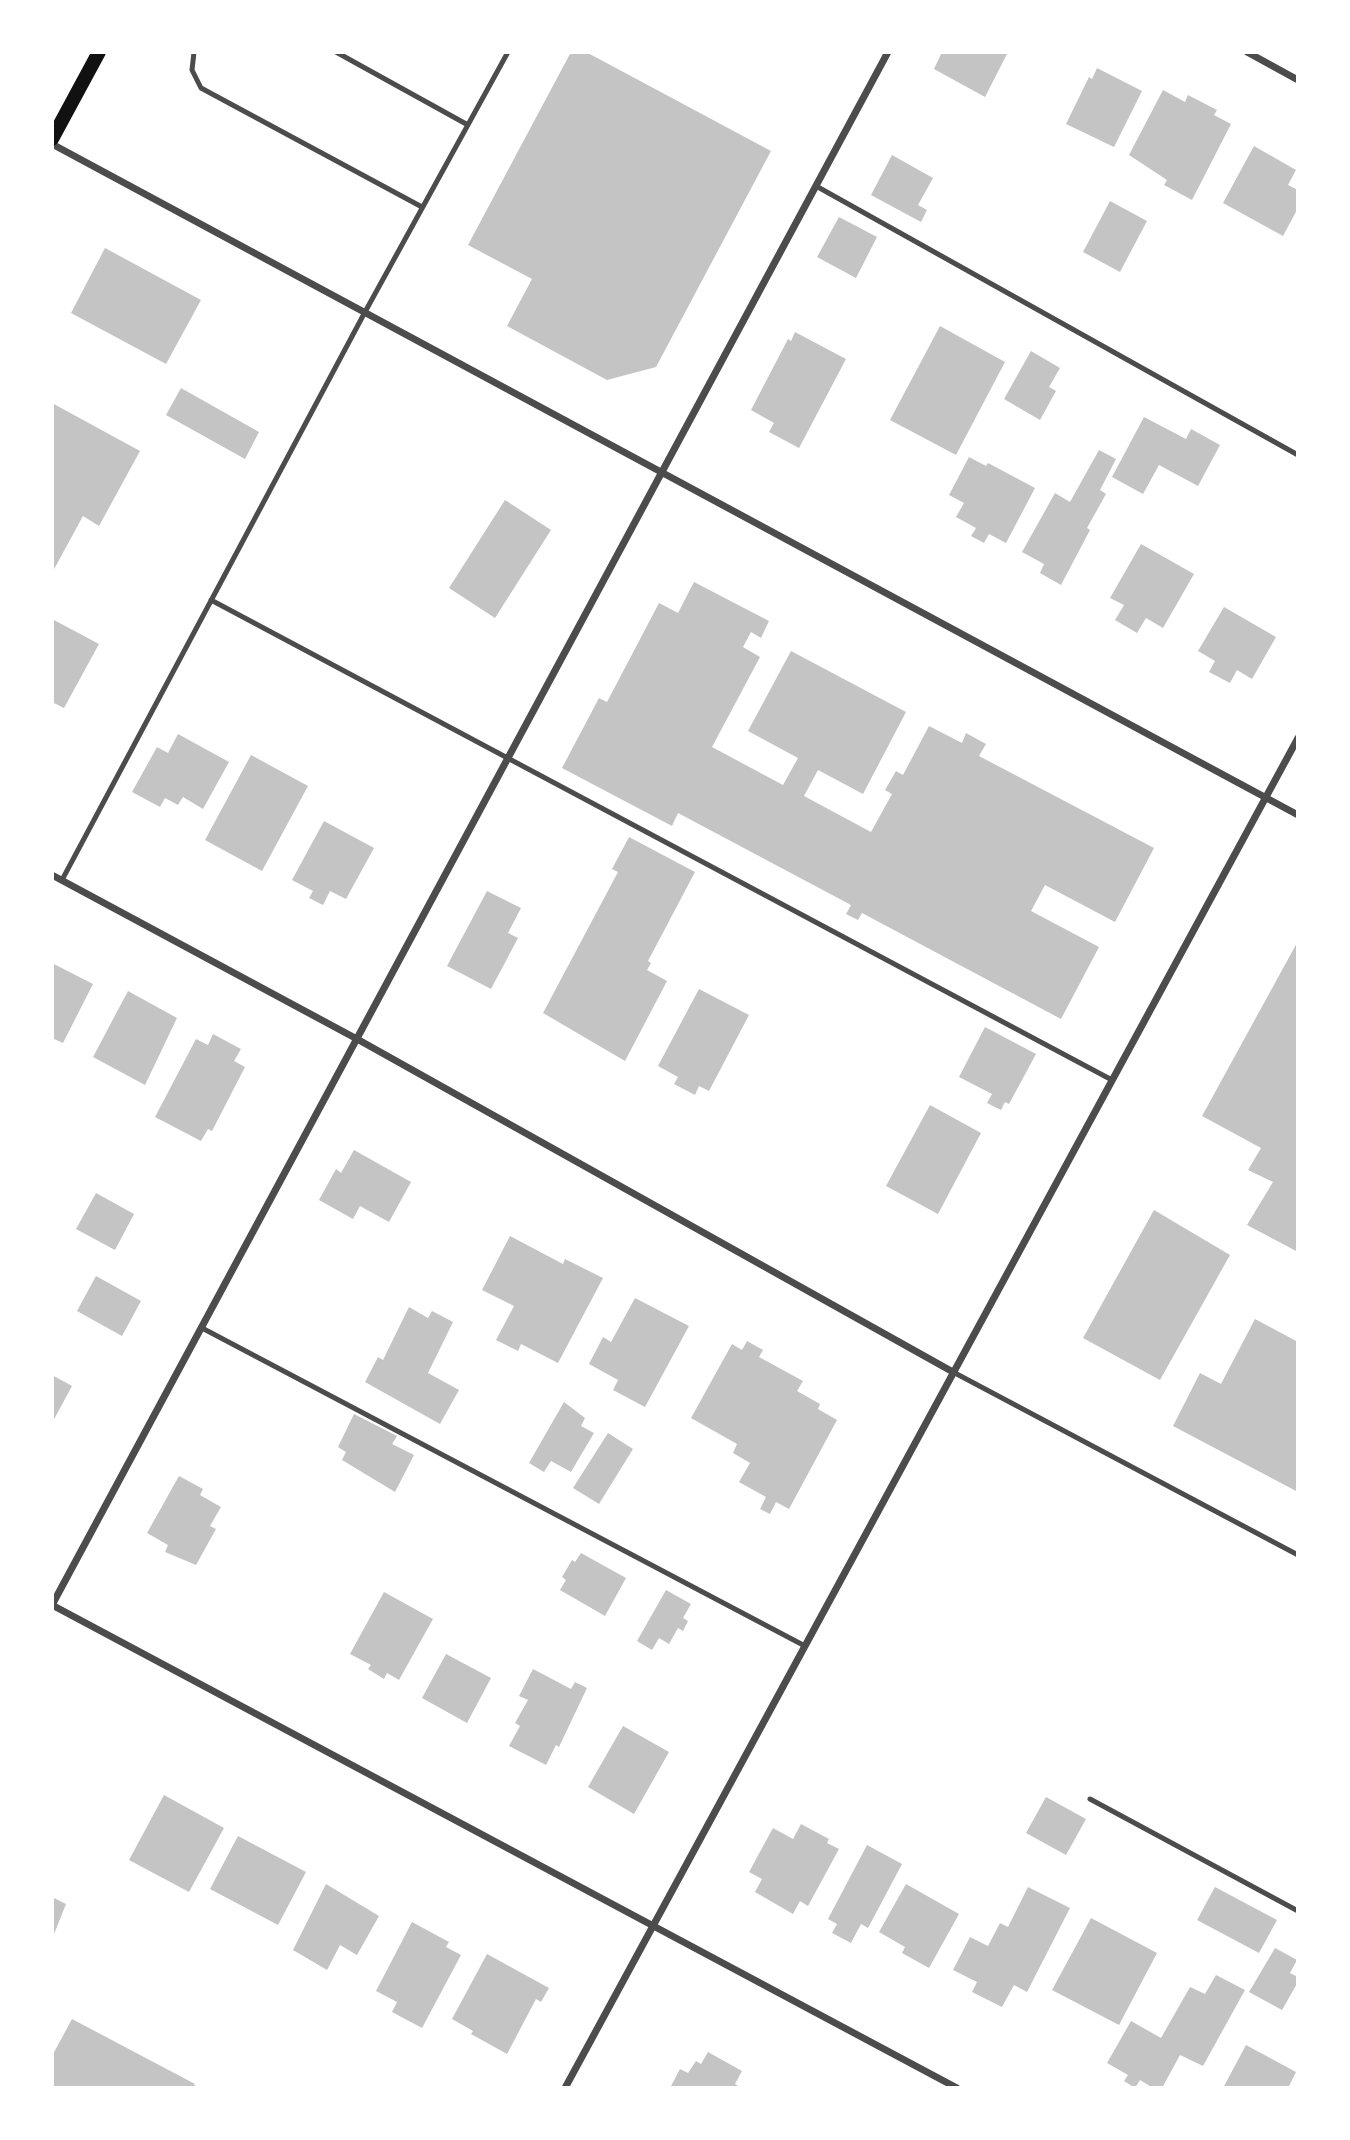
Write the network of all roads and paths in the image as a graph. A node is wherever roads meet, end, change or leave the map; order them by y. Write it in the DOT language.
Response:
graph roads {
  1 [pos="99,52"];
  2 [pos="194,52"];
  3 [pos="336,52"];
  4 [pos="508,52"];
  5 [pos="888,52"];
  6 [pos="1247,52"];
  7 [pos="1297,80"];
  8 [pos="468,125"];
  9 [pos="52,141"];
  10 [pos="817,186"];
  11 [pos="422,208"];
  12 [pos="365,312"];
  13 [pos="1297,455"];
  14 [pos="662,472"];
  15 [pos="211,600"];
  16 [pos="1297,738"];
  17 [pos="508,759"];
  18 [pos="1265,797"];
  19 [pos="1297,814"];
  20 [pos="55,877"];
  21 [pos="357,1039"];
  22 [pos="1112,1080"];
  23 [pos="202,1328"];
  24 [pos="953,1372"];
  25 [pos="1297,1555"];
  26 [pos="52,1605"];
  27 [pos="805,1646"];
  28 [pos="1090,1799"];
  29 [pos="1297,1911"];
  30 [pos="653,1926"];
  31 [pos="565,2088"];
  32 [pos="957,2088"];
  1 -- 9 [label="main road"];
  2 -- 11 [label="lane"];
  3 -- 8 [label="lane"];
  4 -- 8 [label="lane"];
  5 -- 10 [label="street"];
  6 -- 7 [label="street"];
  8 -- 11 [label="lane"];
  9 -- 12 [label="street"];
  10 -- 13 [label="lane"];
  10 -- 14 [label="street"];
  11 -- 12 [label="lane"];
  12 -- 14 [label="street"];
  12 -- 15 [label="lane"];
  14 -- 17 [label="street"];
  14 -- 18 [label="street"];
  15 -- 17 [label="lane"];
  15 -- 20 [label="lane"];
  16 -- 18 [label="street"];
  17 -- 21 [label="street"];
  17 -- 22 [label="lane"];
  18 -- 19 [label="street"];
  18 -- 22 [label="street"];
  20 -- 21 [label="street"];
  21 -- 23 [label="street"];
  21 -- 24 [label="street"];
  22 -- 24 [label="street"];
  23 -- 26 [label="street"];
  23 -- 27 [label="lane"];
  24 -- 25 [label="lane"];
  24 -- 27 [label="street"];
  26 -- 30 [label="street"];
  27 -- 30 [label="street"];
  28 -- 29 [label="lane"];
  30 -- 31 [label="street"];
  30 -- 32 [label="street"];
}
